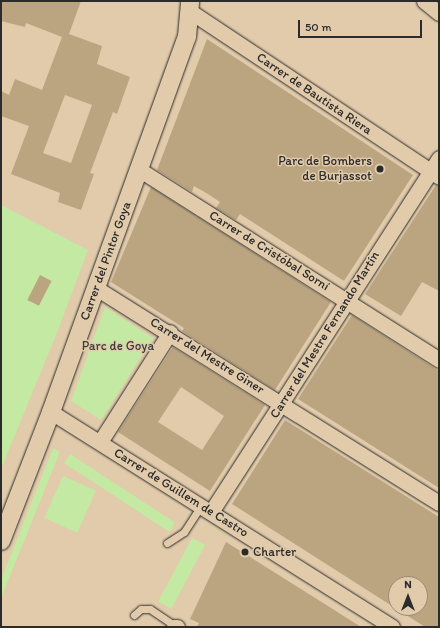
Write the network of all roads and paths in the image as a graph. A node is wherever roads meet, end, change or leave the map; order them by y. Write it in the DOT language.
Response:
graph roads {
  1 [pos="424,1"];
  2 [pos="189,6"];
  3 [pos="439,13"];
  4 [pos="439,158"];
  5 [pos="140,170"];
  6 [pos="434,174"];
  7 [pos="96,288"];
  8 [pos="346,300"];
  9 [pos="170,332"];
  10 [pos="439,360"];
  11 [pos="282,403"];
  12 [pos="51,412"];
  13 [pos="100,442"];
  14 [pos="439,503"];
  15 [pos="206,509"];
  16 [pos="1,541"];
  17 [pos="167,543"];
  18 [pos="134,615"];
  19 [pos="386,625"];
  20 [pos="175,627"];
  1 -- 3 [label="street"];
  2 -- 5 [label="street, Carrer del Pintor Goya"];
  2 -- 6 [label="street, Carrer de Bautista Riera"];
  4 -- 6 [label="street, Carrer del Mestre Fernando Martín"];
  5 -- 7 [label="street, Carrer del Pintor Goya"];
  5 -- 8 [label="street, Carrer de Cristóbal Sorní"];
  6 -- 8 [label="street, Carrer del Mestre Fernando Martín"];
  7 -- 9 [label="street, Carrer del Mestre Giner"];
  7 -- 12 [label="street, Carrer del Pintor Goya"];
  8 -- 10 [label="street, Carrer de Cristóbal Sorní"];
  8 -- 11 [label="street, Carrer del Mestre Fernando Martín"];
  9 -- 11 [label="street, Carrer del Mestre Giner"];
  9 -- 13 [label="street"];
  11 -- 14 [label="street, Carrer del Mestre Giner"];
  11 -- 15 [label="street, Carrer del Mestre Fernando Martín"];
  12 -- 13 [label="street, Carrer de Guillem de Castro"];
  12 -- 16 [label="street, Carrer del Pintor Goya"];
  13 -- 15 [label="street, Carrer de Guillem de Castro"];
  15 -- 17 [label="lane"];
  15 -- 19 [label="street, Carrer de Guillem de Castro"];
  18 -- 20 [label="lane"];
}
